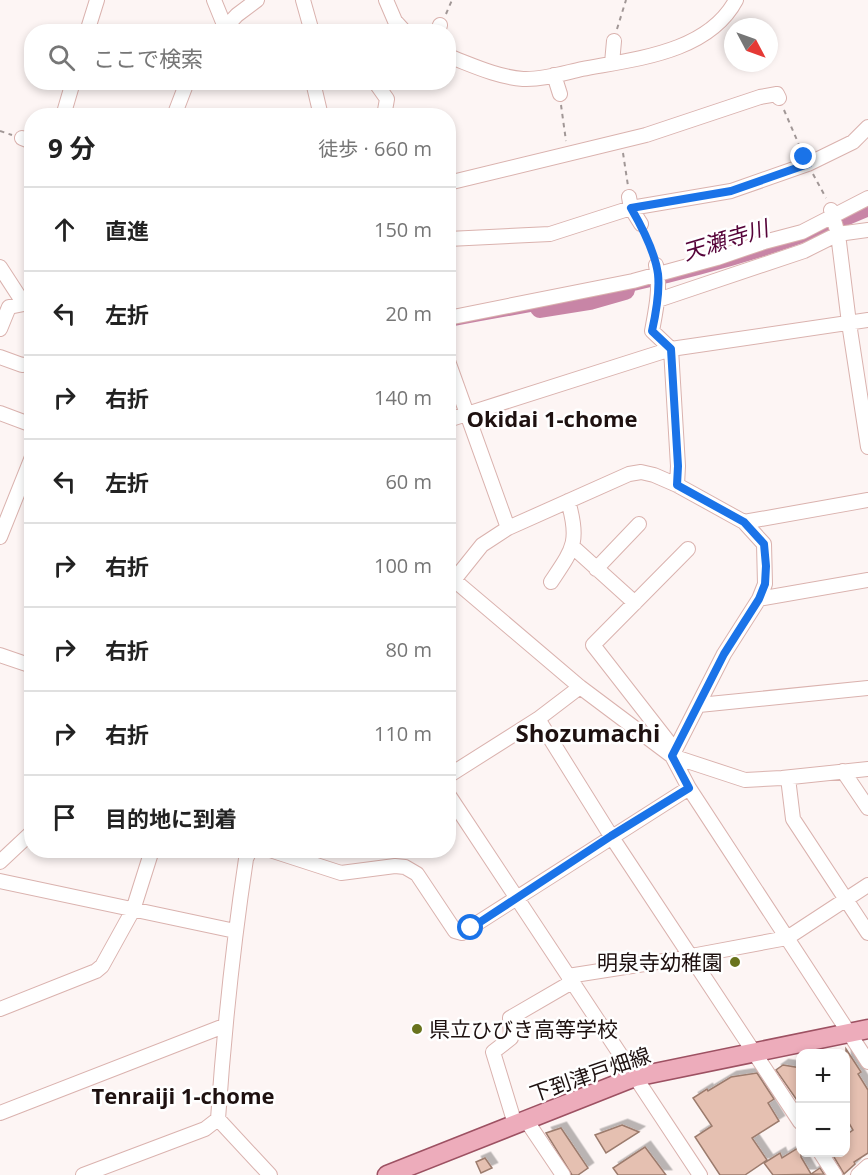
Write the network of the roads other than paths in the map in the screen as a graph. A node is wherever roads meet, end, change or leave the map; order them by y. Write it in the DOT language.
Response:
graph roads {
  1 [pos="96,0"];
  2 [pos="214,0"];
  3 [pos="257,0"];
  4 [pos="303,0"];
  5 [pos="386,0"];
  6 [pos="736,0"];
  7 [pos="89,24"];
  8 [pos="222,24"];
  9 [pos="231,24"];
  10 [pos="310,24"];
  11 [pos="398,24"];
  12 [pos="614,41"];
  13 [pos="456,59"];
  14 [pos="612,63"];
  15 [pos="555,75"];
  16 [pos="71,90"];
  17 [pos="184,90"];
  18 [pos="315,90"];
  19 [pos="381,90"];
  20 [pos="560,93"];
  21 [pos="779,98"];
  22 [pos="65,108"];
  23 [pos="177,108"];
  24 [pos="319,108"];
  25 [pos="385,108"];
  26 [pos="868,127"];
  27 [pos="456,181"];
  28 [pos="868,198"];
  29 [pos="630,203"];
  30 [pos="832,212"];
  31 [pos="640,224"];
  32 [pos="868,230"];
  33 [pos="838,234"];
  34 [pos="456,238"];
  35 [pos="0,267"];
  36 [pos="657,270"];
  37 [pos="24,298"];
  38 [pos="658,300"];
  39 [pos="24,304"];
  40 [pos="2,314"];
  41 [pos="456,316"];
  42 [pos="868,320"];
  43 [pos="849,323"];
  44 [pos="0,329"];
  45 [pos="671,349"];
  46 [pos="0,357"];
  47 [pos="24,365"];
  48 [pos="456,382"];
  49 [pos="0,413"];
  50 [pos="466,413"];
  51 [pos="456,417"];
  52 [pos="24,422"];
  53 [pos="868,447"];
  54 [pos="24,474"];
  55 [pos="677,485"];
  56 [pos="868,500"];
  57 [pos="568,501"];
  58 [pos="5,511"];
  59 [pos="744,522"];
  60 [pos="639,525"];
  61 [pos="508,528"];
  62 [pos="0,537"];
  63 [pos="573,547"];
  64 [pos="688,549"];
  65 [pos="596,569"];
  66 [pos="456,571"];
  67 [pos="868,580"];
  68 [pos="456,582"];
  69 [pos="551,582"];
  70 [pos="759,599"];
  71 [pos="635,603"];
  72 [pos="0,654"];
  73 [pos="24,663"];
  74 [pos="580,687"];
  75 [pos="868,688"];
  76 [pos="699,705"];
  77 [pos="538,719"];
  78 [pos="672,756"];
  79 [pos="868,769"];
  80 [pos="456,771"];
  81 [pos="843,771"];
  82 [pos="788,778"];
  83 [pos="689,788"];
  84 [pos="456,806"];
  85 [pos="868,808"];
  86 [pos="611,836"];
  87 [pos="24,840"];
  88 [pos="149,858"];
  89 [pos="246,858"];
  90 [pos="295,858"];
  91 [pos="0,862"];
  92 [pos="0,881"];
  93 [pos="868,885"];
  94 [pos="517,898"];
  95 [pos="847,899"];
  96 [pos="133,910"];
  97 [pos="235,931"];
  98 [pos="868,933"];
  99 [pos="787,938"];
  100 [pos="690,955"];
  101 [pos="570,979"];
  102 [pos="0,1009"];
  103 [pos="224,1026"];
  104 [pos="862,1031"];
  105 [pos="754,1052"];
  106 [pos="868,1062"];
  107 [pos="635,1077"];
  108 [pos="0,1113"];
  109 [pos="796,1115"];
  110 [pos="218,1119"];
  111 [pos="521,1122"];
  112 [pos="823,1157"];
  113 [pos="868,1166"];
  114 [pos="83,1175"];
  115 [pos="270,1175"];
  116 [pos="387,1175"];
  117 [pos="562,1175"];
  118 [pos="700,1175"];
  119 [pos="835,1175"];
  120 [pos="858,1175"];
  1 -- 7 [label="street"];
  2 -- 8 [label="street"];
  3 -- 9 [label="street"];
  4 -- 10 [label="street"];
  5 -- 11 [label="street"];
  6 -- 14 [label="street"];
  12 -- 14 [label="street"];
  13 -- 15 [label="street"];
  14 -- 15 [label="street"];
  15 -- 20 [label="street"];
  16 -- 22 [label="street"];
  17 -- 23 [label="street"];
  18 -- 24 [label="street"];
  19 -- 25 [label="street"];
  21 -- 27 [label="street"];
  26 -- 29 [label="street"];
  28 -- 30 [label="street"];
  29 -- 31 [label="street"];
  29 -- 34 [label="street"];
  30 -- 33 [label="street"];
  30 -- 36 [label="street"];
  32 -- 33 [label="street"];
  33 -- 38 [label="street"];
  33 -- 43 [label="street"];
  35 -- 37 [label="street"];
  36 -- 38 [label="street"];
  36 -- 41 [label="street"];
  38 -- 45 [label="street"];
  39 -- 40 [label="street"];
  40 -- 44 [label="street"];
  42 -- 43 [label="street"];
  43 -- 45 [label="street"];
  43 -- 53 [label="street"];
  45 -- 50 [label="street"];
  45 -- 55 [label="street"];
  46 -- 47 [label="street"];
  48 -- 50 [label="street"];
  49 -- 52 [label="street"];
  50 -- 51 [label="street"];
  50 -- 61 [label="street"];
  54 -- 58 [label="street"];
  55 -- 57 [label="street"];
  55 -- 59 [label="street"];
  56 -- 59 [label="street"];
  57 -- 61 [label="street"];
  57 -- 63 [label="street"];
  58 -- 62 [label="street"];
  59 -- 70 [label="street"];
  60 -- 65 [label="street"];
  61 -- 66 [label="street"];
  63 -- 65 [label="street"];
  63 -- 69 [label="street"];
  64 -- 71 [label="street"];
  65 -- 71 [label="street"];
  67 -- 70 [label="street"];
  68 -- 74 [label="street"];
  70 -- 76 [label="street"];
  71 -- 78 [label="street"];
  72 -- 73 [label="street"];
  74 -- 77 [label="street"];
  74 -- 78 [label="street"];
  75 -- 76 [label="street"];
  76 -- 78 [label="street"];
  77 -- 80 [label="street"];
  77 -- 86 [label="street"];
  78 -- 82 [label="street"];
  78 -- 83 [label="street"];
  79 -- 81 [label="street"];
  81 -- 82 [label="street"];
  81 -- 85 [label="street"];
  82 -- 95 [label="street"];
  83 -- 86 [label="street"];
  83 -- 99 [label="street"];
  84 -- 94 [label="street"];
  86 -- 94 [label="street"];
  86 -- 100 [label="street"];
  87 -- 91 [label="street"];
  88 -- 96 [label="street"];
  89 -- 97 [label="street"];
  90 -- 94 [label="street"];
  92 -- 96 [label="street"];
  93 -- 95 [label="street"];
  94 -- 101 [label="street"];
  95 -- 98 [label="street"];
  95 -- 99 [label="street"];
  96 -- 97 [label="street"];
  96 -- 102 [label="street"];
  97 -- 103 [label="street"];
  99 -- 100 [label="street"];
  99 -- 104 [label="street"];
  100 -- 101 [label="street"];
  100 -- 105 [label="street"];
  101 -- 107 [label="street"];
  101 -- 111 [label="street"];
  103 -- 108 [label="street"];
  103 -- 110 [label="street"];
  104 -- 105 [label="main road, 下到津戸畑線"];
  104 -- 106 [label="street"];
  105 -- 107 [label="main road, 下到津戸畑線"];
  105 -- 109 [label="street"];
  107 -- 111 [label="main road, 下到津戸畑線"];
  107 -- 118 [label="street"];
  110 -- 114 [label="street"];
  110 -- 115 [label="street"];
  111 -- 116 [label="main road, 下到津戸畑線"];
  111 -- 117 [label="street"];
  112 -- 119 [label="street"];
  113 -- 120 [label="street"];
}
